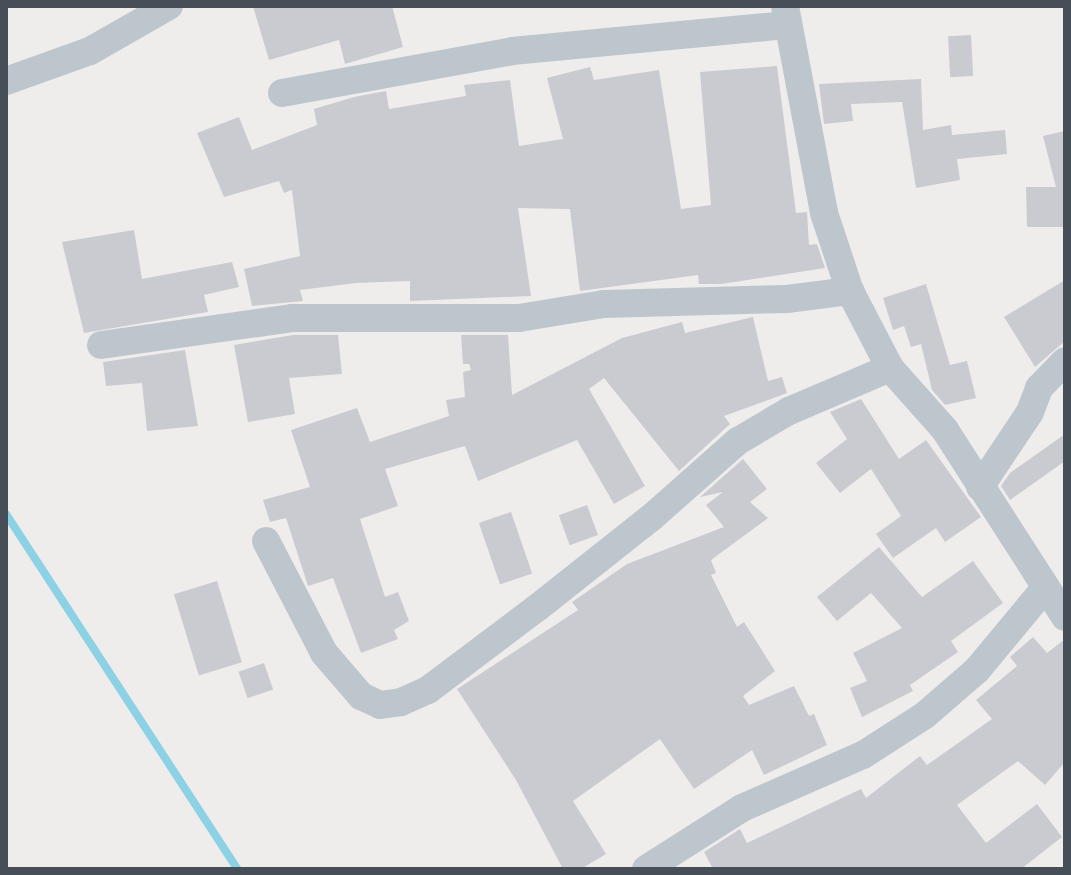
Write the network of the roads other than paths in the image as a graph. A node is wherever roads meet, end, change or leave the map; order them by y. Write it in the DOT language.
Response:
graph roads {
  1 [pos="169,6"];
  2 [pos="787,15"];
  3 [pos="6,81"];
  4 [pos="282,93"];
  5 [pos="850,291"];
  6 [pos="101,345"];
  7 [pos="1065,361"];
  8 [pos="890,368"];
  9 [pos="980,487"];
  10 [pos="266,541"];
  11 [pos="1045,588"];
  12 [pos="1065,617"];
  13 [pos="646,869"];
  1 -- 3 [label="street"];
  2 -- 4 [label="street"];
  2 -- 5 [label="street"];
  5 -- 6 [label="street"];
  5 -- 8 [label="street"];
  7 -- 9 [label="street"];
  8 -- 9 [label="street"];
  8 -- 10 [label="street"];
  9 -- 11 [label="street"];
  11 -- 12 [label="street"];
  11 -- 13 [label="street"];
}
